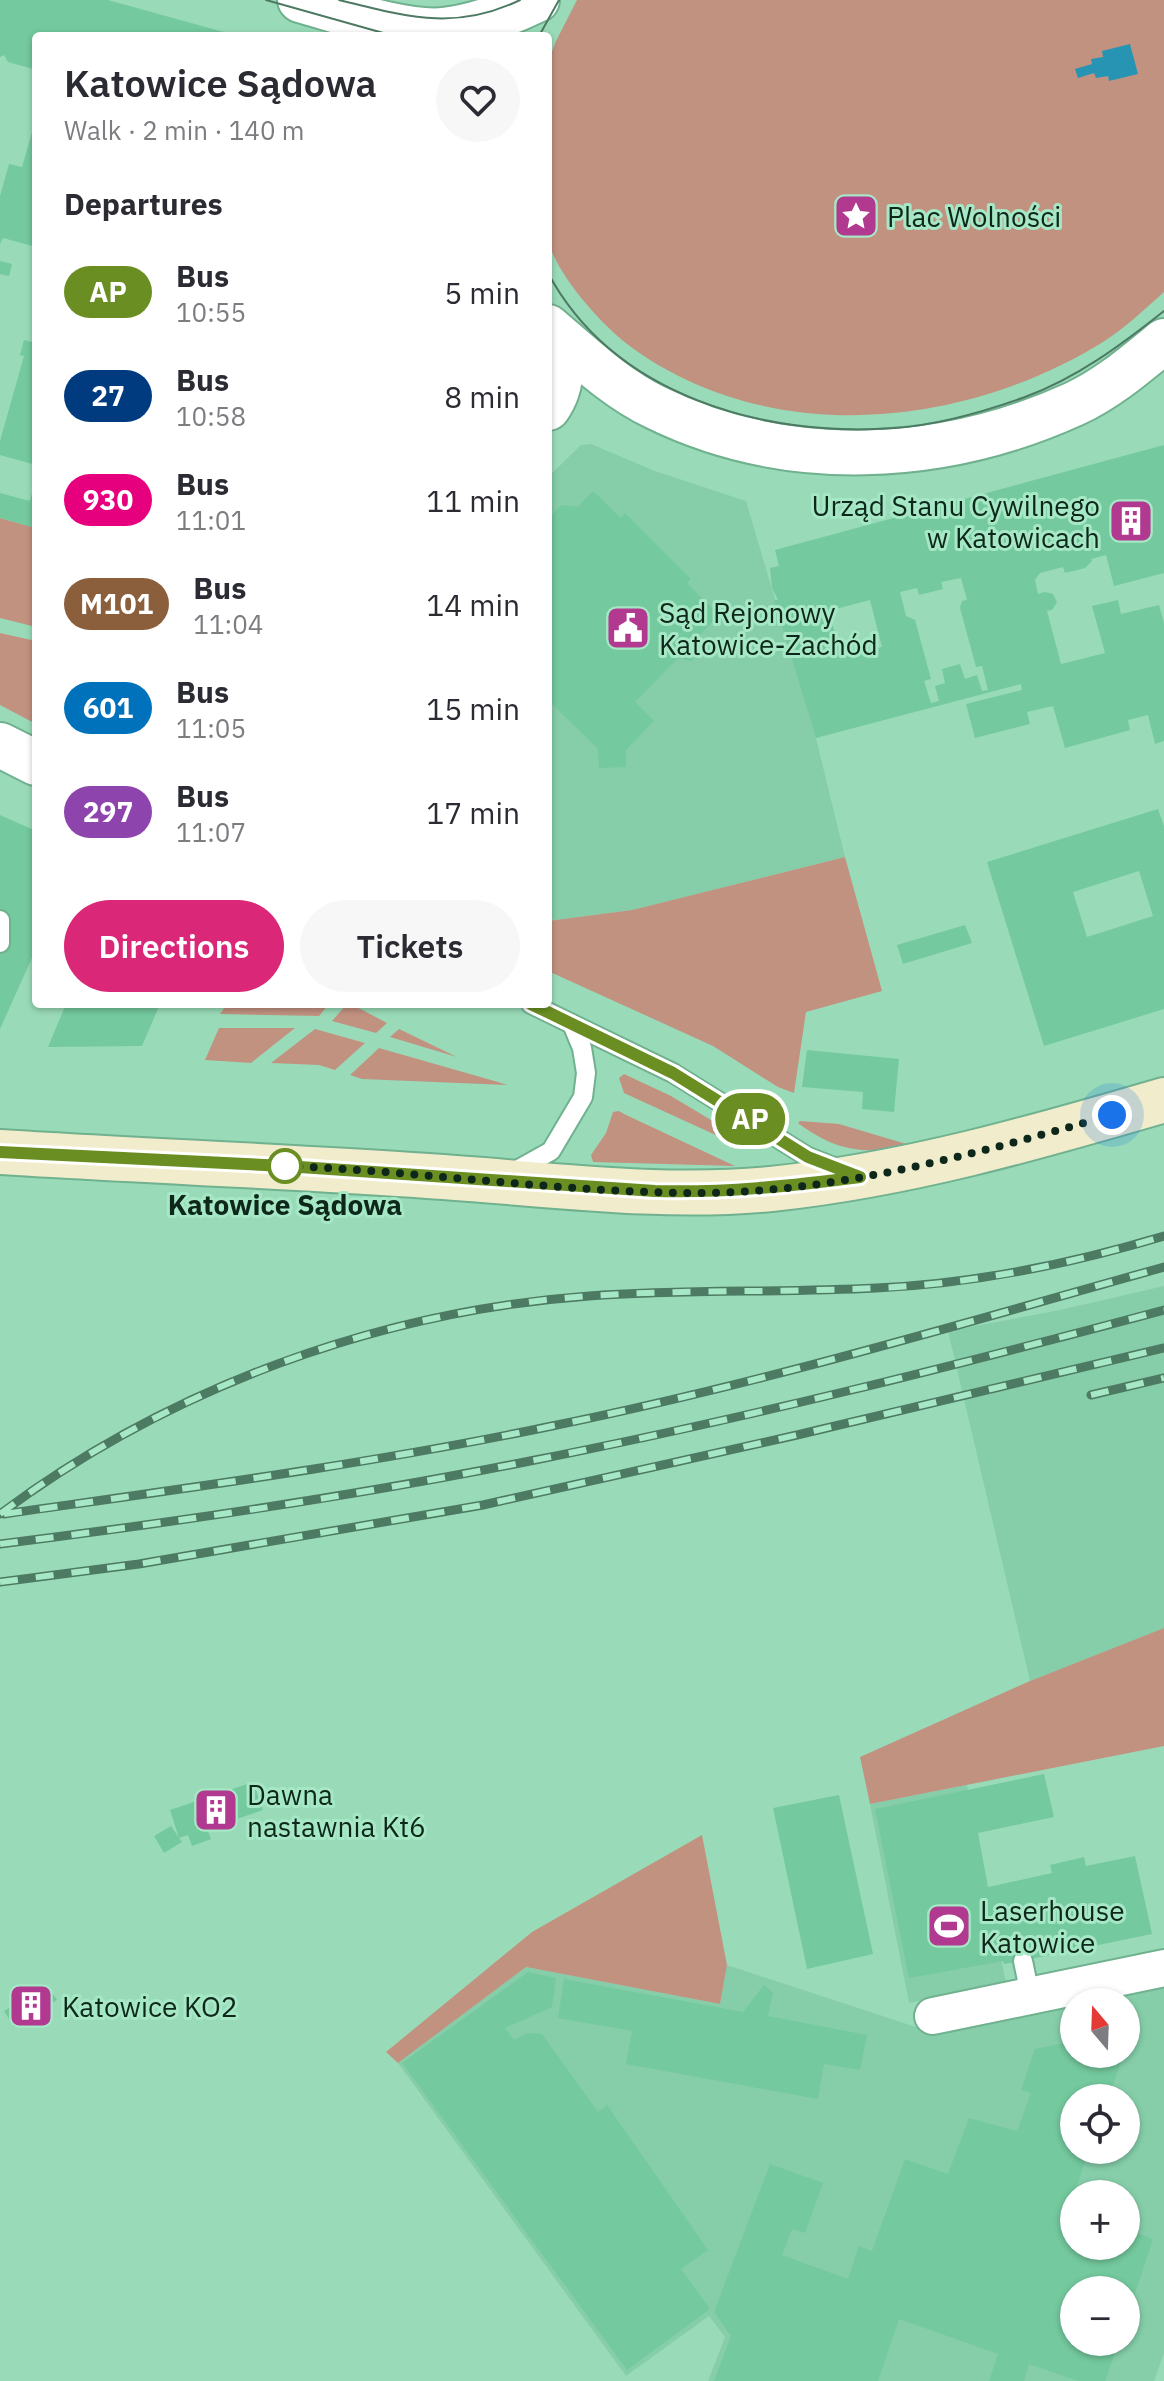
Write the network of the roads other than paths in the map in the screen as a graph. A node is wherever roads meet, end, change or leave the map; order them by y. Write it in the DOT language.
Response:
graph roads {
  1 [pos="300,0"];
  2 [pos="539,0"];
  3 [pos="416,32"];
  4 [pos="526,32"];
  5 [pos="552,331"];
  6 [pos="552,336"];
  7 [pos="1164,341"];
  8 [pos="552,401"];
  9 [pos="0,745"];
  10 [pos="32,761"];
  11 [pos="0,920"];
  12 [pos="0,943"];
  13 [pos="539,1008"];
  14 [pos="572,1024"];
  15 [pos="1164,1100"];
  16 [pos="0,1152"];
  17 [pos="860,1177"];
  18 [pos="500,1181"];
  19 [pos="1164,1968"];
  20 [pos="933,2016"];
  1 -- 3 [label="street"];
  2 -- 3 [label="street"];
  2 -- 4 [label="street"];
  5 -- 7 [label="street"];
  6 -- 8 [label="street"];
  9 -- 10 [label="street"];
  11 -- 12 [label="lane"];
  13 -- 14 [label="lane"];
  14 -- 17 [label="lane"];
  14 -- 18 [label="lane"];
  15 -- 17 [label="main road"];
  16 -- 18 [label="main road"];
  17 -- 18 [label="main road"];
  19 -- 20 [label="street"];
}
